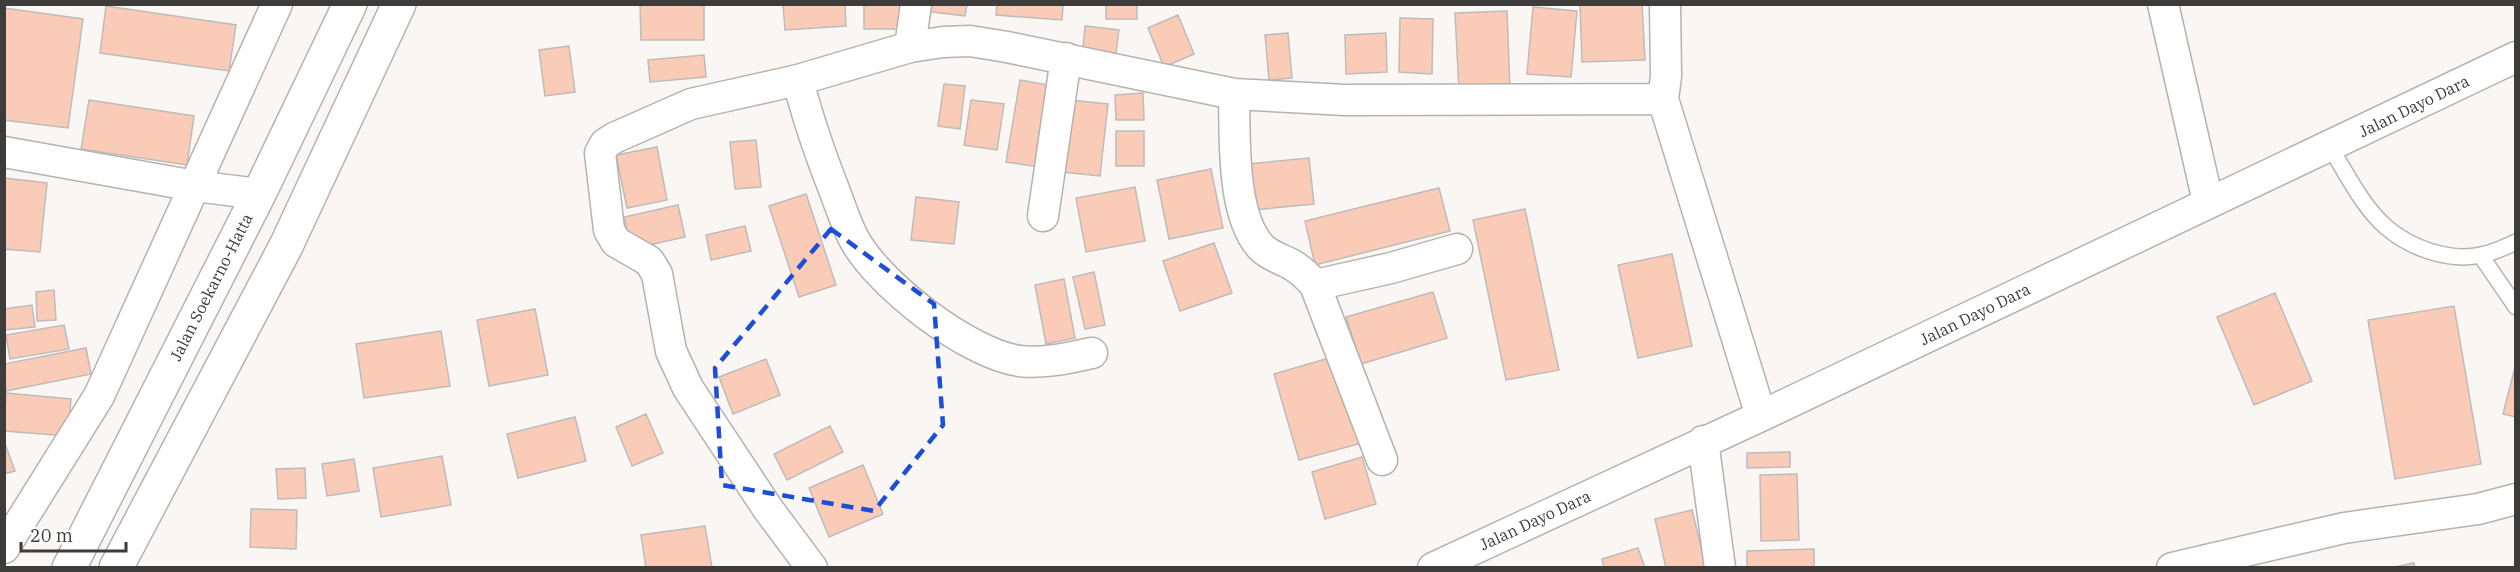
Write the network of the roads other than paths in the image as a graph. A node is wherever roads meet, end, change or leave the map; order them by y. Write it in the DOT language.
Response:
graph roads {
  1 [pos="277,4"];
  2 [pos="350,4"];
  3 [pos="399,4"];
  4 [pos="915,4"];
  5 [pos="1665,4"];
  6 [pos="2163,4"];
  7 [pos="910,47"];
  8 [pos="1066,58"];
  9 [pos="2514,61"];
  10 [pos="798,80"];
  11 [pos="1234,94"];
  12 [pos="1663,99"];
  13 [pos="2330,147"];
  14 [pos="4,152"];
  15 [pos="195,186"];
  16 [pos="259,194"];
  17 [pos="2208,202"];
  18 [pos="1043,216"];
  19 [pos="2516,242"];
  20 [pos="1457,249"];
  21 [pos="2481,255"];
  22 [pos="1315,285"];
  23 [pos="2516,307"];
  24 [pos="1092,353"];
  25 [pos="1761,416"];
  26 [pos="1703,441"];
  27 [pos="1382,460"];
  28 [pos="2516,499"];
  29 [pos="4,548"];
  30 [pos="69,567"];
  31 [pos="116,567"];
  32 [pos="812,567"];
  33 [pos="1433,567"];
  34 [pos="1720,567"];
  35 [pos="2172,567"];
  1 -- 15 [label="street"];
  2 -- 16 [label="main road, Jalan Soekarno-Hatta"];
  3 -- 31 [label="main road"];
  4 -- 7 [label="street"];
  5 -- 12 [label="street"];
  6 -- 17 [label="street"];
  7 -- 8 [label="street"];
  7 -- 10 [label="street"];
  8 -- 11 [label="street"];
  8 -- 18 [label="street"];
  9 -- 13 [label="street, Jalan Dayo Dara"];
  10 -- 24 [label="street"];
  10 -- 32 [label="street"];
  11 -- 12 [label="street"];
  11 -- 22 [label="street"];
  12 -- 25 [label="street"];
  13 -- 17 [label="street, Jalan Dayo Dara"];
  13 -- 21 [label="lane"];
  14 -- 15 [label="street"];
  15 -- 16 [label="street"];
  15 -- 29 [label="street"];
  16 -- 30 [label="main road, Jalan Soekarno-Hatta"];
  17 -- 25 [label="street, Jalan Dayo Dara"];
  19 -- 21 [label="lane"];
  20 -- 22 [label="street"];
  21 -- 23 [label="lane"];
  22 -- 27 [label="street"];
  25 -- 26 [label="street, Jalan Dayo Dara"];
  26 -- 33 [label="street, Jalan Dayo Dara"];
  26 -- 34 [label="street"];
  28 -- 35 [label="street"];
}
